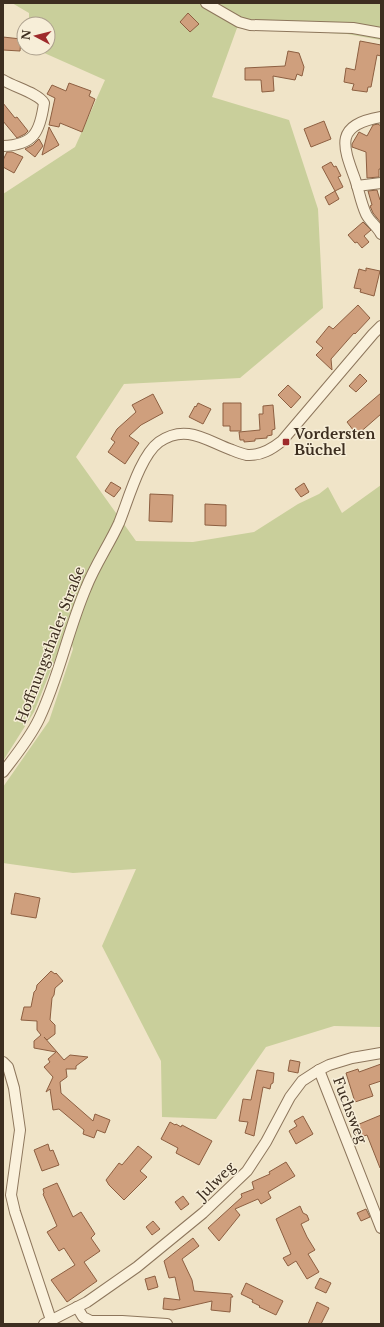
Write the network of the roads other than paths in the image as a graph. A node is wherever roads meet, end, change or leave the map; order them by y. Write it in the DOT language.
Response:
graph roads {
  1 [pos="206,3"];
  2 [pos="381,33"];
  3 [pos="3,80"];
  4 [pos="381,117"];
  5 [pos="3,146"];
  6 [pos="381,183"];
  7 [pos="357,186"];
  8 [pos="381,234"];
  9 [pos="381,326"];
  10 [pos="377,334"];
  11 [pos="3,772"];
  12 [pos="381,1053"];
  13 [pos="3,1062"];
  14 [pos="319,1070"];
  15 [pos="381,1228"];
  16 [pos="77,1307"];
  17 [pos="47,1322"];
  18 [pos="167,1324"];
  1 -- 2 [label="street"];
  3 -- 5 [label="street"];
  4 -- 7 [label="street"];
  6 -- 7 [label="street"];
  7 -- 8 [label="street"];
  9 -- 10 [label="street"];
  10 -- 11 [label="street, Hoffnungsthaler Straße"];
  12 -- 14 [label="street, Julweg"];
  13 -- 17 [label="street"];
  14 -- 15 [label="street, Fuchsweg"];
  14 -- 16 [label="street, Julweg"];
  16 -- 17 [label="street, Julweg"];
  16 -- 18 [label="street"];
}
